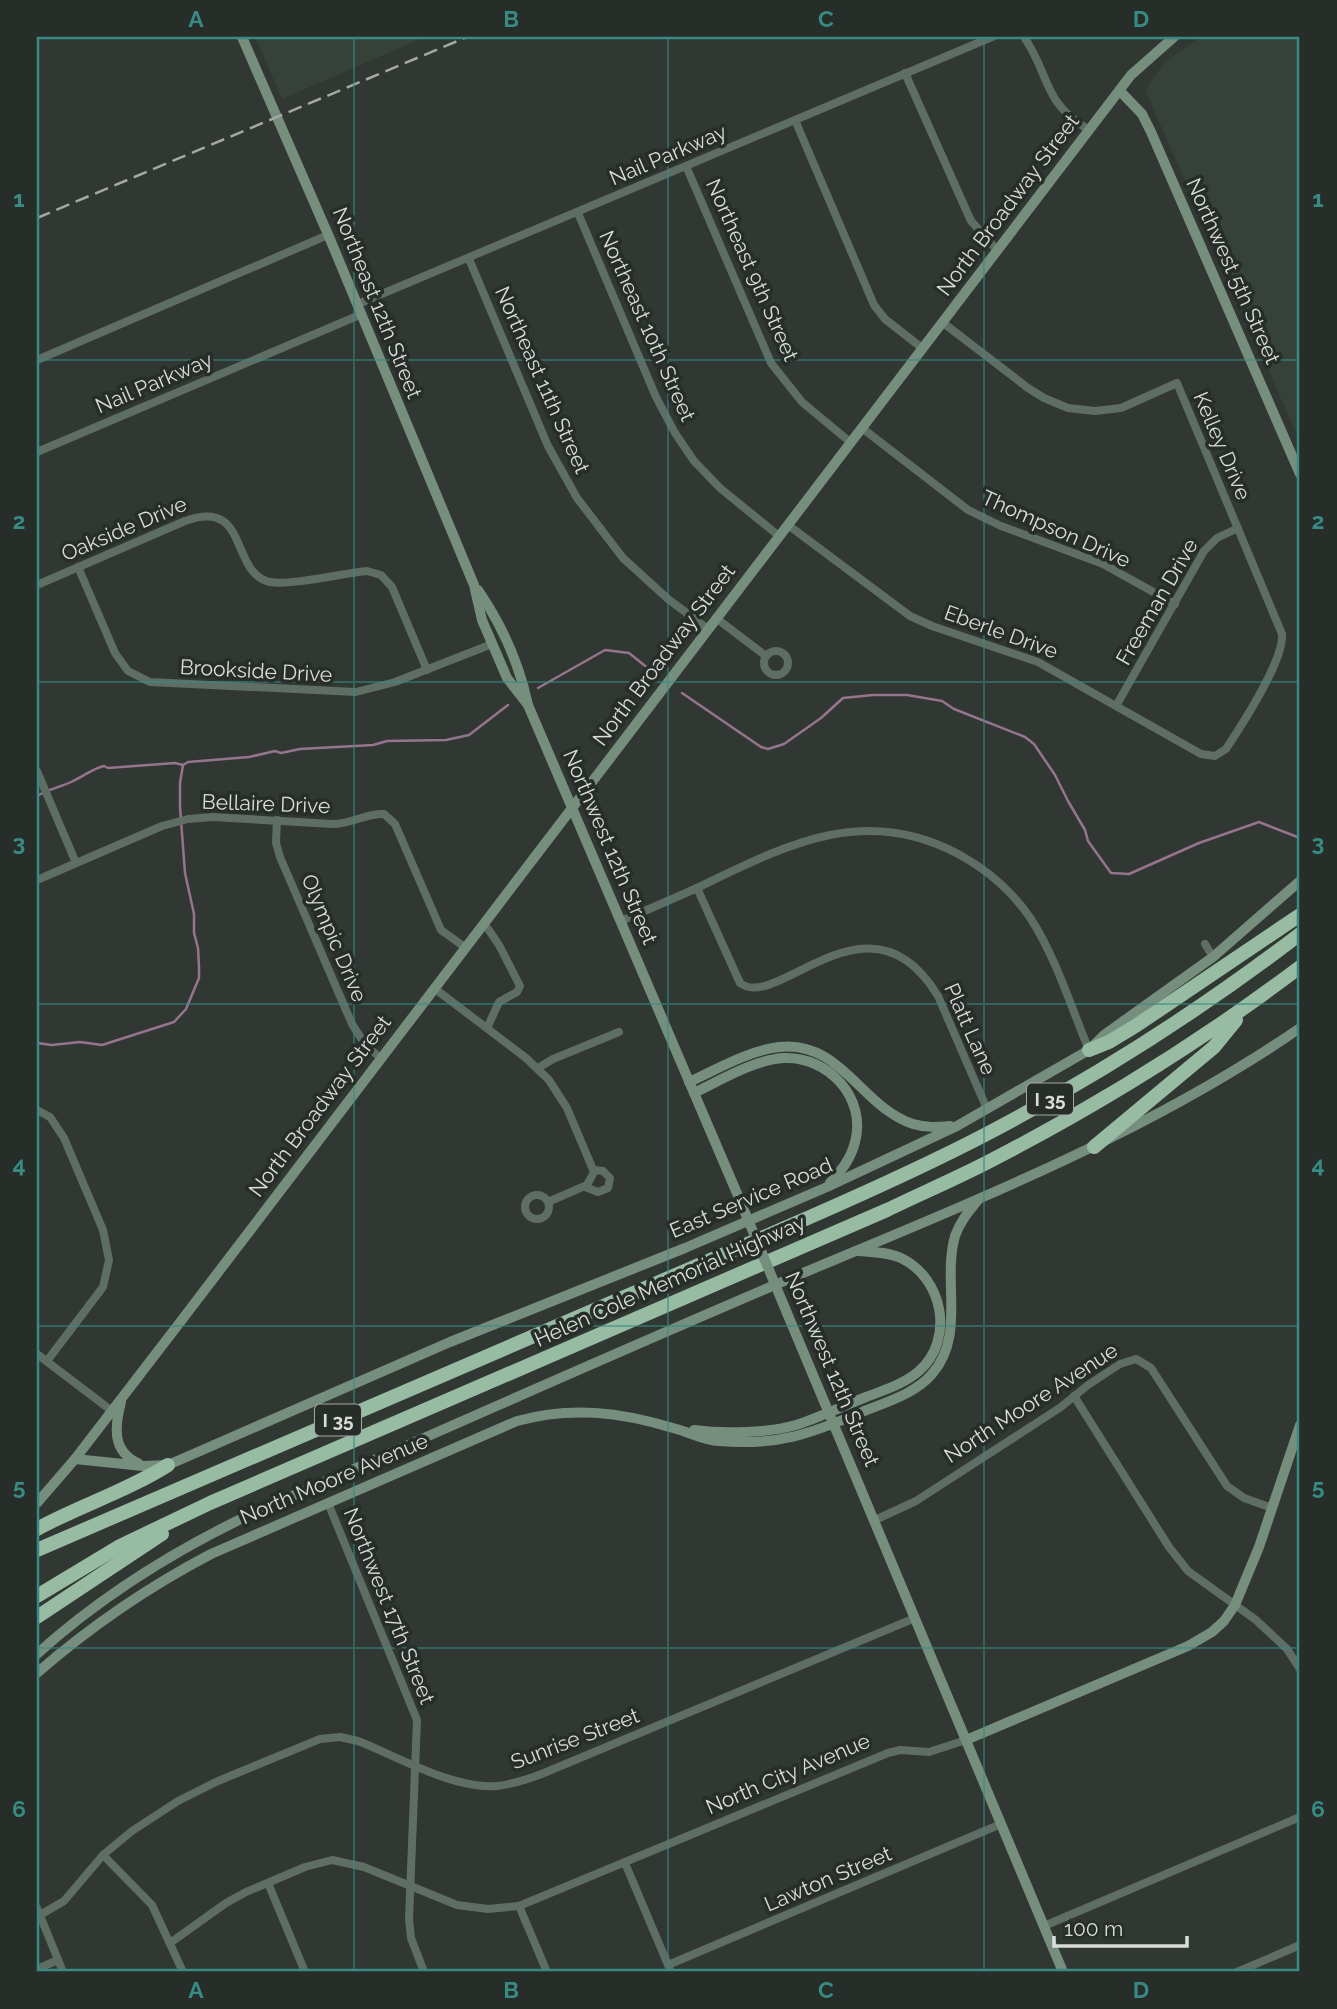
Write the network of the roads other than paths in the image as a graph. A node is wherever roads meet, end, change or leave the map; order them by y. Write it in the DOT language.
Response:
graph roads {
  1 [pos="242,37"];
  2 [pos="992,37"];
  3 [pos="1024,37"];
  4 [pos="1169,38"];
  5 [pos="905,73"];
  6 [pos="1120,91"];
  7 [pos="795,120"];
  8 [pos="1089,131"];
  9 [pos="686,166"];
  10 [pos="578,213"];
  11 [pos="328,235"];
  12 [pos="998,250"];
  13 [pos="469,258"];
  14 [pos="360,309"];
  15 [pos="942,322"];
  16 [pos="922,348"];
  17 [pos="37,360"];
  18 [pos="862,428"];
  19 [pos="850,442"];
  20 [pos="37,452"];
  21 [pos="1300,474"];
  22 [pos="788,524"];
  23 [pos="1238,528"];
  24 [pos="779,536"];
  25 [pos="78,567"];
  26 [pos="474,585"];
  27 [pos="37,586"];
  28 [pos="1175,604"];
  29 [pos="716,618"];
  30 [pos="708,629"];
  31 [pos="503,634"];
  32 [pos="492,644"];
  33 [pos="766,656"];
  34 [pos="427,670"];
  35 [pos="528,705"];
  36 [pos="1116,706"];
  37 [pos="1212,756"];
  38 [pos="37,771"];
  39 [pos="572,807"];
  40 [pos="277,820"];
  41 [pos="76,863"];
  42 [pos="37,880"];
  43 [pos="1300,881"];
  44 [pos="697,888"];
  45 [pos="1300,915"];
  46 [pos="621,921"];
  47 [pos="484,923"];
  48 [pos="1300,934"];
  49 [pos="1205,944"];
  50 [pos="466,948"];
  51 [pos="1213,957"];
  52 [pos="1300,967"];
  53 [pos="434,988"];
  54 [pos="1245,1008"];
  55 [pos="487,1028"];
  56 [pos="1300,1028"];
  57 [pos="619,1032"];
  58 [pos="1089,1050"];
  59 [pos="381,1059"];
  60 [pos="538,1068"];
  61 [pos="691,1087"];
  62 [pos="37,1110"];
  63 [pos="987,1110"];
  64 [pos="957,1126"];
  65 [pos="1094,1147"];
  66 [pos="594,1170"];
  67 [pos="585,1187"];
  68 [pos="827,1187"];
  69 [pos="981,1197"];
  70 [pos="548,1202"];
  71 [pos="856,1251"];
  72 [pos="37,1354"];
  73 [pos="47,1362"];
  74 [pos="1074,1396"];
  75 [pos="122,1398"];
  76 [pos="111,1411"];
  77 [pos="830,1412"];
  78 [pos="835,1424"];
  79 [pos="1300,1425"];
  80 [pos="676,1429"];
  81 [pos="75,1459"];
  82 [pos="168,1465"];
  83 [pos="143,1466"];
  84 [pos="37,1503"];
  85 [pos="210,1503"];
  86 [pos="328,1503"];
  87 [pos="1272,1508"];
  88 [pos="874,1520"];
  89 [pos="37,1529"];
  90 [pos="37,1550"];
  91 [pos="37,1596"];
  92 [pos="1235,1605"];
  93 [pos="37,1618"];
  94 [pos="915,1618"];
  95 [pos="37,1654"];
  96 [pos="1300,1669"];
  97 [pos="37,1672"];
  98 [pos="966,1740"];
  99 [pos="417,1766"];
  100 [pos="1300,1817"];
  101 [pos="1001,1825"];
  102 [pos="103,1855"];
  103 [pos="625,1863"];
  104 [pos="268,1883"];
  105 [pos="410,1887"];
  106 [pos="519,1906"];
  107 [pos="38,1912"];
  108 [pos="1044,1926"];
  109 [pos="170,1943"];
  110 [pos="1300,1945"];
  111 [pos="58,1960"];
  112 [pos="37,1969"];
  113 [pos="669,1969"];
  114 [pos="64,1972"];
  115 [pos="183,1972"];
  116 [pos="305,1972"];
  117 [pos="424,1972"];
  118 [pos="547,1972"];
  119 [pos="1063,1972"];
  120 [pos="1237,1972"];
  1 -- 11 [label="main road, Northeast 12th Street"];
  2 -- 5 [label="street, Nail Parkway"];
  3 -- 8 [label="street"];
  4 -- 6 [label="main road, North Broadway Street"];
  5 -- 7 [label="street, Nail Parkway"];
  5 -- 12 [label="street"];
  6 -- 8 [label="main road, North Broadway Street"];
  6 -- 21 [label="main road, Northwest 5th Street"];
  7 -- 9 [label="street, Nail Parkway"];
  7 -- 16 [label="street"];
  8 -- 12 [label="main road, North Broadway Street"];
  9 -- 10 [label="street, Nail Parkway"];
  9 -- 19 [label="street, Northeast 9th Street"];
  10 -- 13 [label="street, Nail Parkway"];
  10 -- 24 [label="street, Northeast 10th Street"];
  11 -- 14 [label="main road, Northeast 12th Street"];
  11 -- 17 [label="street"];
  12 -- 15 [label="main road, North Broadway Street"];
  13 -- 14 [label="street, Nail Parkway"];
  13 -- 30 [label="street, Northeast 11th Street"];
  14 -- 20 [label="street, Nail Parkway"];
  14 -- 26 [label="main road, Northeast 12th Street"];
  15 -- 16 [label="main road, North Broadway Street"];
  15 -- 23 [label="street, Kelley Drive"];
  16 -- 18 [label="main road, North Broadway Street"];
  18 -- 19 [label="main road, North Broadway Street"];
  18 -- 28 [label="street, Thompson Drive"];
  19 -- 22 [label="main road, North Broadway Street"];
  22 -- 24 [label="main road, North Broadway Street"];
  22 -- 36 [label="street, Eberle Drive"];
  23 -- 28 [label="street, Freeman Drive"];
  23 -- 37 [label="street, Kelley Drive"];
  24 -- 29 [label="main road, North Broadway Street"];
  25 -- 27 [label="street, Oakside Drive"];
  25 -- 34 [label="street, Brookside Drive"];
  25 -- 34 [label="street, Oakside Drive"];
  26 -- 31 [label="main road, Northeast 12th Street"];
  26 -- 32 [label="main road, Northeast 12th Street"];
  28 -- 36 [label="street, Freeman Drive"];
  29 -- 30 [label="main road, North Broadway Street"];
  29 -- 33 [label="street"];
  30 -- 39 [label="main road, North Broadway Street"];
  31 -- 32 [label="main road"];
  31 -- 35 [label="main road, Northeast 12th Street"];
  32 -- 34 [label="street, Brookside Drive"];
  32 -- 35 [label="main road, Northeast 12th Street"];
  35 -- 39 [label="main road, Northwest 12th Street"];
  36 -- 37 [label="street, Eberle Drive"];
  38 -- 41 [label="street"];
  39 -- 46 [label="main road, Northwest 12th Street"];
  39 -- 47 [label="main road, North Broadway Street"];
  40 -- 41 [label="street, Bellaire Drive"];
  40 -- 50 [label="street, Bellaire Drive"];
  40 -- 59 [label="street, Olympic Drive"];
  41 -- 42 [label="street, Bellaire Drive"];
  43 -- 51 [label="main road, East Service Road"];
  44 -- 46 [label="street"];
  44 -- 58 [label="street"];
  44 -- 63 [label="street, Platt Lane"];
  45 -- 58 [label="highway"];
  46 -- 61 [label="main road, Northwest 12th Street"];
  47 -- 50 [label="main road, North Broadway Street"];
  47 -- 55 [label="street"];
  48 -- 90 [label="highway, Helen Cole Memorial Highway / I 35"];
  49 -- 51 [label="street"];
  50 -- 53 [label="main road, North Broadway Street"];
  51 -- 58 [label="main road, East Service Road"];
  52 -- 54 [label="highway, Helen Cole Memorial Highway / I 35"];
  53 -- 55 [label="street"];
  53 -- 59 [label="main road, North Broadway Street"];
  54 -- 65 [label="highway"];
  54 -- 85 [label="highway, Helen Cole Memorial Highway / I 35"];
  55 -- 60 [label="street"];
  56 -- 65 [label="main road"];
  57 -- 60 [label="street"];
  58 -- 63 [label="main road, East Service Road"];
  59 -- 75 [label="main road, North Broadway Street"];
  60 -- 66 [label="street"];
  61 -- 64 [label="main road"];
  61 -- 68 [label="main road"];
  61 -- 77 [label="main road, Northwest 12th Street, bridge"];
  62 -- 73 [label="street"];
  63 -- 64 [label="main road, East Service Road"];
  64 -- 68 [label="main road, East Service Road"];
  65 -- 69 [label="main road"];
  66 -- 67 [label="street"];
  66 -- 67 [label="street"];
  67 -- 70 [label="street"];
  68 -- 82 [label="main road, East Service Road"];
  69 -- 71 [label="main road"];
  69 -- 78 [label="main road, North Moore Avenue"];
  71 -- 77 [label="main road, North Moore Avenue"];
  71 -- 95 [label="main road"];
  72 -- 73 [label="street"];
  73 -- 76 [label="street"];
  74 -- 87 [label="street, North Moore Avenue"];
  74 -- 88 [label="street, North Moore Avenue"];
  74 -- 92 [label="street"];
  75 -- 76 [label="main road, North Broadway Street"];
  75 -- 83 [label="main road"];
  76 -- 81 [label="main road, North Broadway Street"];
  77 -- 78 [label="main road, Northwest 12th Street"];
  77 -- 80 [label="main road, North Moore Avenue"];
  78 -- 80 [label="main road, North Moore Avenue"];
  78 -- 88 [label="main road, Northwest 12th Street"];
  79 -- 87 [label="main road, North City Avenue"];
  80 -- 86 [label="main road, North Moore Avenue"];
  81 -- 83 [label="main road"];
  81 -- 84 [label="main road, North Broadway Street"];
  82 -- 83 [label="main road"];
  82 -- 89 [label="highway"];
  85 -- 91 [label="highway, Helen Cole Memorial Highway / I 35"];
  85 -- 93 [label="highway"];
  86 -- 97 [label="main road, North Moore Avenue"];
  86 -- 99 [label="street, Northwest 17th Street"];
  87 -- 92 [label="main road, North City Avenue"];
  88 -- 94 [label="main road, Northwest 12th Street"];
  92 -- 96 [label="street"];
  92 -- 98 [label="main road, North City Avenue"];
  94 -- 98 [label="main road, Northwest 12th Street"];
  94 -- 99 [label="street, Sunrise Street"];
  98 -- 101 [label="main road, Northwest 12th Street"];
  98 -- 103 [label="street, North City Avenue"];
  99 -- 102 [label="street, Sunrise Street"];
  99 -- 105 [label="street, Northwest 17th Street"];
  100 -- 108 [label="street"];
  101 -- 108 [label="main road, Northwest 12th Street"];
  101 -- 113 [label="street, Lawton Street"];
  102 -- 107 [label="street, Sunrise Street"];
  102 -- 109 [label="street"];
  103 -- 106 [label="street, North City Avenue"];
  103 -- 113 [label="street"];
  104 -- 105 [label="street, North City Avenue"];
  104 -- 109 [label="street, North City Avenue"];
  104 -- 116 [label="street"];
  105 -- 106 [label="street, North City Avenue"];
  105 -- 117 [label="street, Northwest 17th Street"];
  106 -- 118 [label="street"];
  107 -- 111 [label="street"];
  108 -- 119 [label="main road, Northwest 12th Street"];
  109 -- 115 [label="street"];
  110 -- 120 [label="street"];
  111 -- 112 [label="street"];
  111 -- 114 [label="street"];
}
